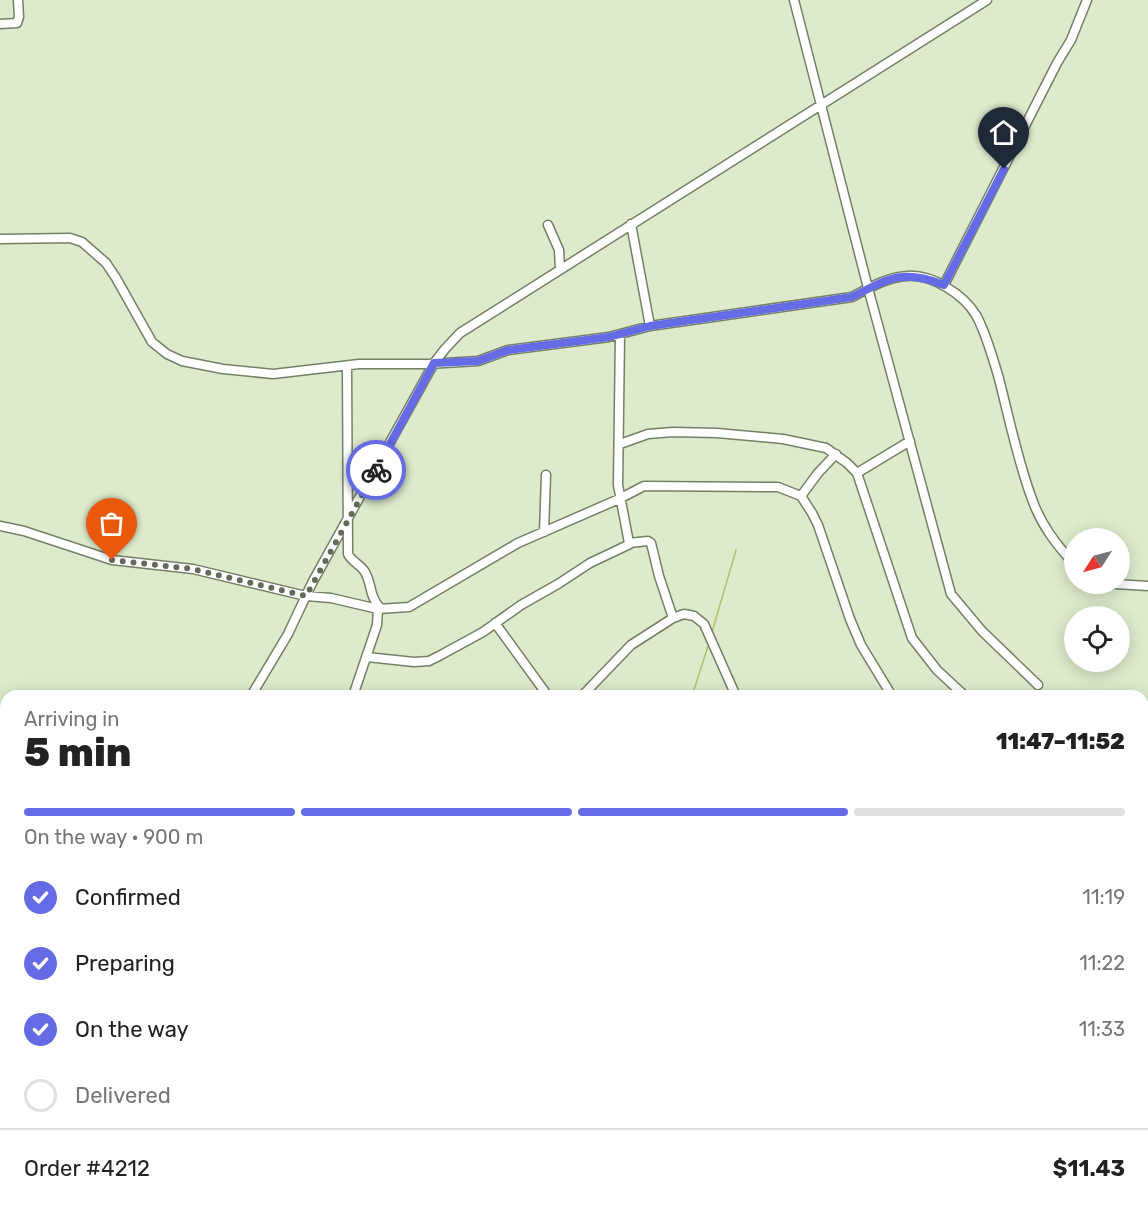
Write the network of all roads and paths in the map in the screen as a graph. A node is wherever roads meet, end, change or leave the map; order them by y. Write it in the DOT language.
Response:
graph roads {
  1 [pos="18,0"];
  2 [pos="794,0"];
  3 [pos="987,0"];
  4 [pos="1087,0"];
  5 [pos="0,24"];
  6 [pos="821,105"];
  7 [pos="632,224"];
  8 [pos="548,225"];
  9 [pos="0,239"];
  10 [pos="560,269"];
  11 [pos="944,285"];
  12 [pos="868,288"];
  13 [pos="650,326"];
  14 [pos="620,335"];
  15 [pos="434,363"];
  16 [pos="347,366"];
  17 [pos="910,441"];
  18 [pos="620,444"];
  19 [pos="836,454"];
  20 [pos="857,473"];
  21 [pos="546,475"];
  22 [pos="801,496"];
  23 [pos="619,499"];
  24 [pos="347,520"];
  25 [pos="0,526"];
  26 [pos="544,532"];
  27 [pos="630,544"];
  28 [pos="1064,553"];
  29 [pos="1130,585"];
  30 [pos="1148,586"];
  31 [pos="306,596"];
  32 [pos="379,609"];
  33 [pos="673,618"];
  34 [pos="495,623"];
  35 [pos="367,657"];
  36 [pos="1038,685"];
  37 [pos="255,690"];
  38 [pos="356,690"];
  39 [pos="544,690"];
  40 [pos="588,690"];
  41 [pos="733,690"];
  42 [pos="888,690"];
  43 [pos="959,690"];
  1 -- 5 [label="street"];
  2 -- 6 [label="street"];
  3 -- 6 [label="street"];
  4 -- 11 [label="street"];
  6 -- 7 [label="street"];
  6 -- 12 [label="street"];
  7 -- 10 [label="street"];
  7 -- 13 [label="street"];
  8 -- 10 [label="street"];
  9 -- 16 [label="street"];
  10 -- 15 [label="street"];
  11 -- 12 [label="street"];
  11 -- 28 [label="street"];
  12 -- 13 [label="street"];
  12 -- 17 [label="street"];
  13 -- 14 [label="street"];
  14 -- 15 [label="street"];
  14 -- 18 [label="street"];
  15 -- 16 [label="street"];
  15 -- 24 [label="street"];
  16 -- 24 [label="street"];
  17 -- 20 [label="street"];
  17 -- 36 [label="street"];
  18 -- 19 [label="street"];
  18 -- 23 [label="street"];
  19 -- 20 [label="street"];
  19 -- 22 [label="street"];
  20 -- 43 [label="street"];
  21 -- 26 [label="street"];
  22 -- 23 [label="street"];
  22 -- 42 [label="street"];
  23 -- 26 [label="street"];
  23 -- 27 [label="street"];
  24 -- 31 [label="street"];
  24 -- 32 [label="street"];
  25 -- 31 [label="street"];
  26 -- 32 [label="street"];
  27 -- 33 [label="street"];
  27 -- 34 [label="street"];
  29 -- 30 [label="street"];
  31 -- 32 [label="street"];
  31 -- 37 [label="street"];
  32 -- 35 [label="street"];
  33 -- 40 [label="street"];
  33 -- 41 [label="street"];
  34 -- 35 [label="street"];
  34 -- 39 [label="street"];
  35 -- 38 [label="street"];
}
